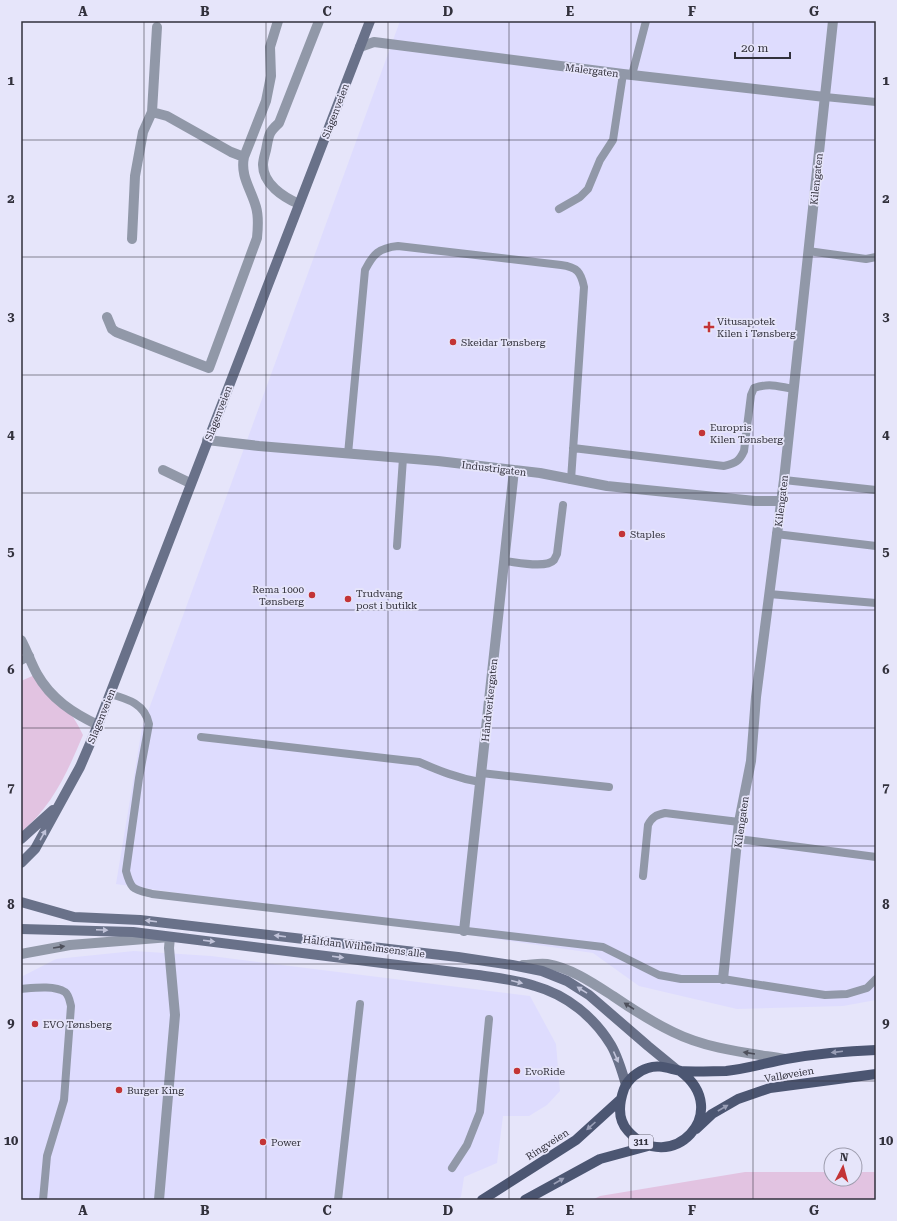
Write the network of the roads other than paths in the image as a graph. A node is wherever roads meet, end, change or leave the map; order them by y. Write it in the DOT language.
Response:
graph roads {
  1 [pos="278,21"];
  2 [pos="319,21"];
  3 [pos="370,21"];
  4 [pos="646,21"];
  5 [pos="833,21"];
  6 [pos="157,27"];
  7 [pos="360,46"];
  8 [pos="628,74"];
  9 [pos="825,97"];
  10 [pos="876,102"];
  11 [pos="152,112"];
  12 [pos="260,117"];
  13 [pos="269,132"];
  14 [pos="244,157"];
  15 [pos="299,204"];
  16 [pos="559,209"];
  17 [pos="132,239"];
  18 [pos="808,252"];
  19 [pos="876,257"];
  20 [pos="107,317"];
  21 [pos="793,389"];
  22 [pos="207,440"];
  23 [pos="573,448"];
  24 [pos="348,454"];
  25 [pos="403,458"];
  26 [pos="163,470"];
  27 [pos="514,470"];
  28 [pos="571,480"];
  29 [pos="784,480"];
  30 [pos="190,484"];
  31 [pos="876,490"];
  32 [pos="780,501"];
  33 [pos="563,505"];
  34 [pos="776,534"];
  35 [pos="397,546"];
  36 [pos="876,546"];
  37 [pos="504,561"];
  38 [pos="769,594"];
  39 [pos="876,604"];
  40 [pos="21,640"];
  41 [pos="25,659"];
  42 [pos="110,694"];
  43 [pos="98,725"];
  44 [pos="200,736"];
  45 [pos="481,777"];
  46 [pos="609,787"];
  47 [pos="60,803"];
  48 [pos="739,822"];
  49 [pos="21,839"];
  50 [pos="738,839"];
  51 [pos="876,857"];
  52 [pos="21,863"];
  53 [pos="643,876"];
  54 [pos="21,902"];
  55 [pos="21,929"];
  56 [pos="464,931"];
  57 [pos="170,937"];
  58 [pos="21,954"];
  59 [pos="512,965"];
  60 [pos="876,979"];
  61 [pos="723,980"];
  62 [pos="21,989"];
  63 [pos="360,1004"];
  64 [pos="489,1019"];
  65 [pos="876,1050"];
  66 [pos="787,1059"];
  67 [pos="678,1070"];
  68 [pos="876,1074"];
  69 [pos="626,1085"];
  70 [pos="620,1100"];
  71 [pos="693,1132"];
  72 [pos="648,1146"];
  73 [pos="452,1168"];
  74 [pos="43,1200"];
  75 [pos="160,1200"];
  76 [pos="338,1200"];
  77 [pos="482,1200"];
  78 [pos="525,1200"];
  1 -- 12 [label="street"];
  2 -- 13 [label="street"];
  3 -- 7 [label="main road, Slagenveien"];
  4 -- 8 [label="lane"];
  5 -- 9 [label="street, Kilengaten"];
  6 -- 11 [label="street"];
  7 -- 8 [label="street, Malergaten"];
  7 -- 15 [label="main road, Slagenveien"];
  8 -- 9 [label="street, Malergaten"];
  8 -- 16 [label="lane"];
  9 -- 10 [label="lane"];
  9 -- 18 [label="street, Kilengaten"];
  11 -- 14 [label="street"];
  11 -- 17 [label="street"];
  12 -- 13 [label="street"];
  12 -- 14 [label="street"];
  13 -- 15 [label="street"];
  14 -- 20 [label="street"];
  15 -- 22 [label="main road, Slagenveien"];
  18 -- 19 [label="lane"];
  18 -- 21 [label="street, Kilengaten"];
  21 -- 23 [label="lane"];
  21 -- 29 [label="street, Kilengaten"];
  22 -- 24 [label="street, Industrigaten"];
  22 -- 30 [label="main road, Slagenveien"];
  23 -- 24 [label="lane"];
  23 -- 28 [label="lane"];
  24 -- 25 [label="street, Industrigaten"];
  25 -- 27 [label="street, Industrigaten"];
  25 -- 35 [label="lane"];
  26 -- 30 [label="street"];
  27 -- 28 [label="street, Industrigaten"];
  27 -- 37 [label="street, Håndverkergaten"];
  28 -- 32 [label="street, Industrigaten"];
  29 -- 31 [label="lane"];
  29 -- 32 [label="street, Kilengaten"];
  30 -- 42 [label="main road, Slagenveien"];
  32 -- 34 [label="street, Kilengaten"];
  33 -- 37 [label="lane"];
  34 -- 36 [label="lane"];
  34 -- 38 [label="street, Kilengaten"];
  37 -- 45 [label="street, Håndverkergaten"];
  38 -- 39 [label="lane"];
  38 -- 48 [label="street, Kilengaten"];
  40 -- 41 [label="street"];
  41 -- 43 [label="street"];
  42 -- 43 [label="main road, Slagenveien"];
  42 -- 56 [label="lane"];
  43 -- 47 [label="main road, Slagenveien"];
  44 -- 45 [label="lane"];
  45 -- 46 [label="lane"];
  45 -- 56 [label="street, Håndverkergaten"];
  47 -- 49 [label="main road, Slagenveien"];
  52 -- 47 [label="main road, Slagenveien, one-way"];
  48 -- 50 [label="street, Kilengaten"];
  48 -- 53 [label="lane"];
  50 -- 51 [label="lane"];
  50 -- 61 [label="street, Kilengaten"];
  59 -- 54 [label="main road, Halfdan Wilhelmsens alle, one-way"];
  55 -- 57 [label="main road, Halfdan Wilhelmsens alle, one-way"];
  56 -- 61 [label="lane"];
  58 -- 57 [label="street, one-way"];
  57 -- 69 [label="main road, Halfdan Wilhelmsens alle, one-way"];
  57 -- 75 [label="street"];
  66 -- 59 [label="street, one-way"];
  67 -- 59 [label="main road, Halfdan Wilhelmsens alle, one-way"];
  60 -- 61 [label="lane"];
  62 -- 74 [label="lane"];
  63 -- 76 [label="lane"];
  64 -- 73 [label="lane"];
  65 -- 66 [label="main road, Ringveien, one-way"];
  66 -- 67 [label="main road, Ringveien"];
  67 -- 69 [label="main road, Ringveien / 311"];
  67 -- 71 [label="main road"];
  71 -- 68 [label="main road, Valløveien / 311, one-way"];
  69 -- 70 [label="main road, Ringveien / 311"];
  70 -- 72 [label="main road, Ringveien / 311"];
  70 -- 77 [label="main road, Ringveien / 311, one-way"];
  71 -- 72 [label="main road, 311"];
  78 -- 72 [label="main road, 311, one-way"];
}
